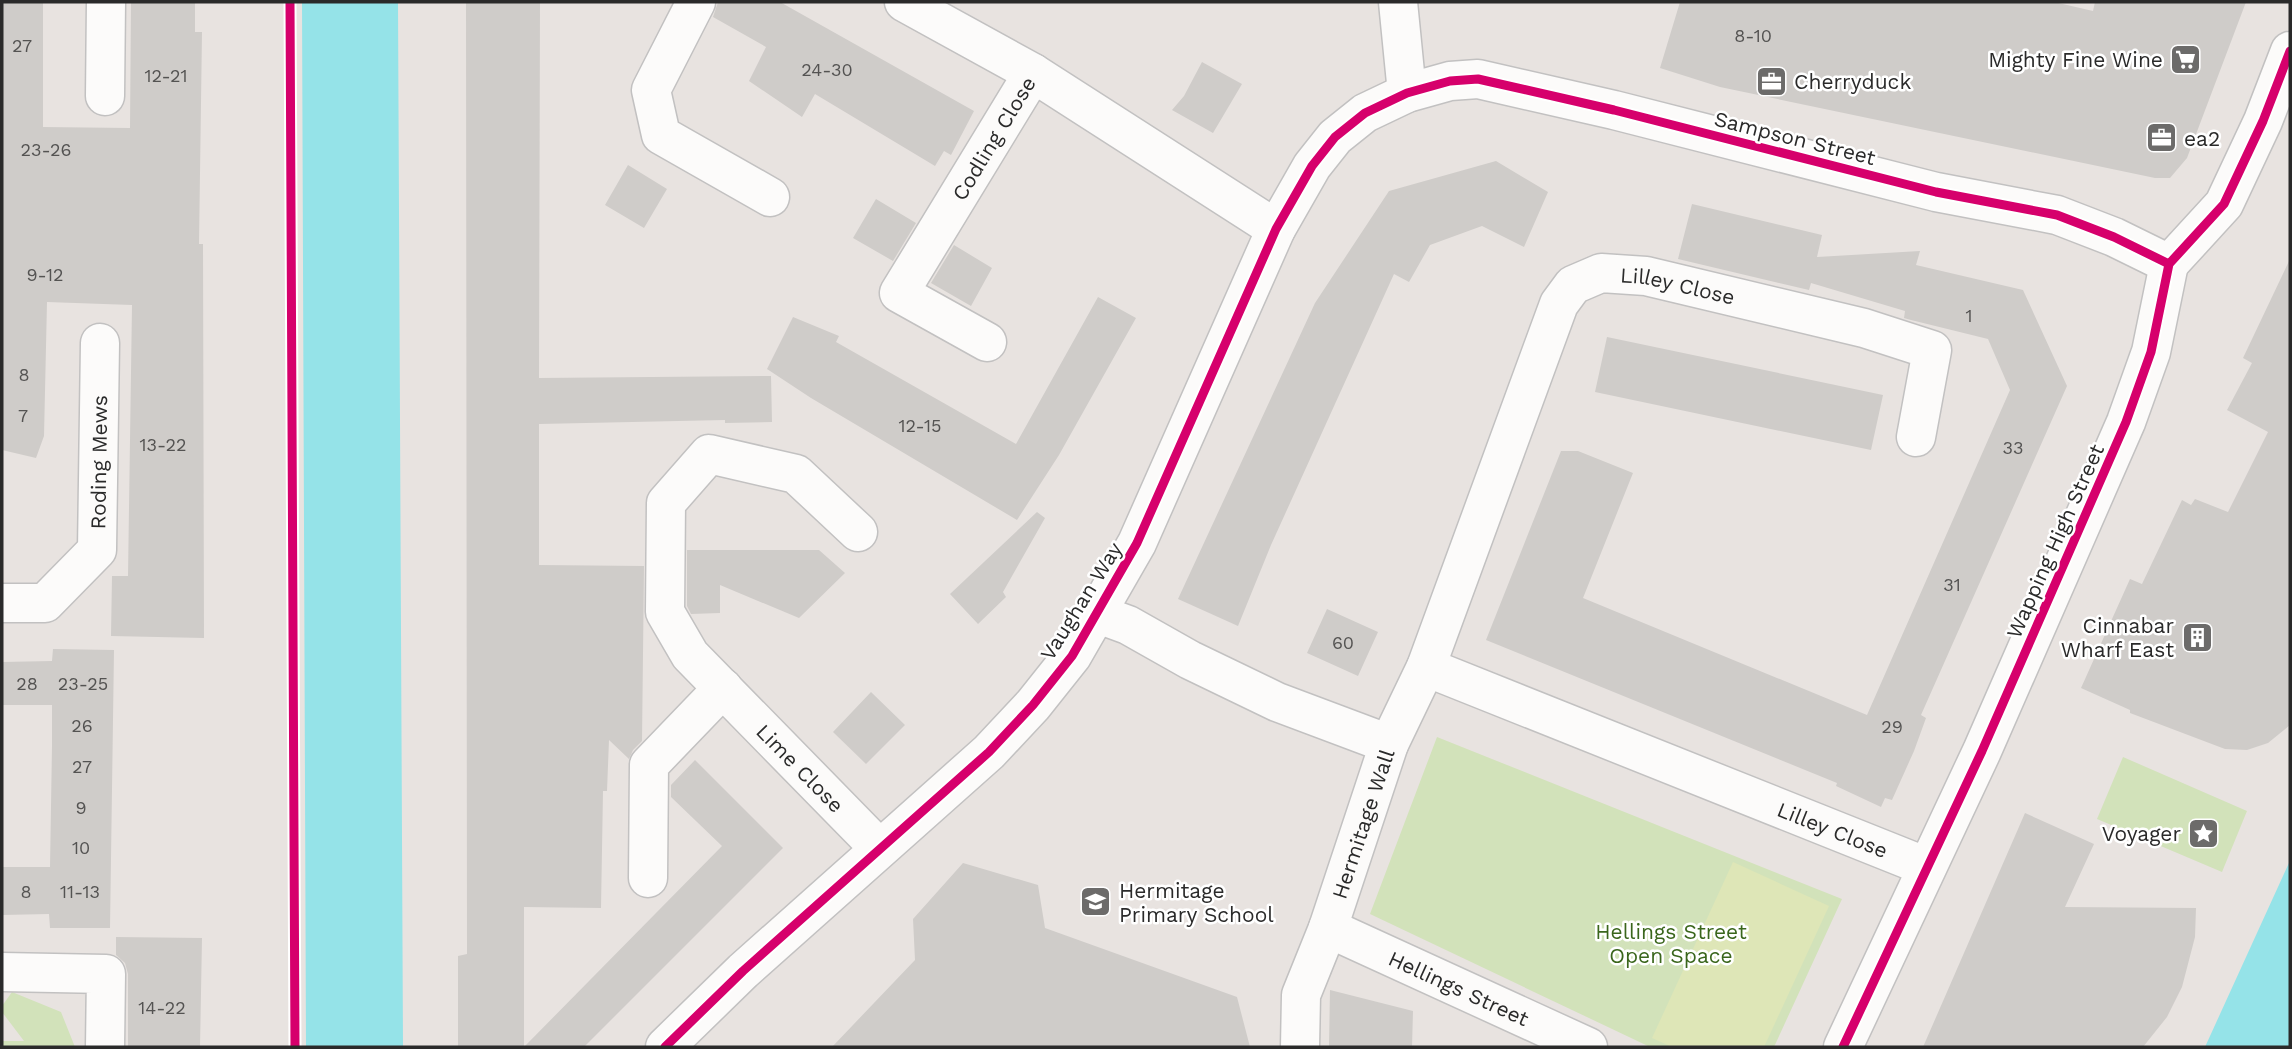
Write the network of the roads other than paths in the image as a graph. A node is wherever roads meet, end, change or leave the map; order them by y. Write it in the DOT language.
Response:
graph roads {
  1 [pos="106,2"];
  2 [pos="695,2"];
  3 [pos="904,2"];
  4 [pos="1398,2"];
  5 [pos="2290,51"];
  6 [pos="1033,73"];
  7 [pos="1406,93"];
  8 [pos="106,96"];
  9 [pos="770,197"];
  10 [pos="1276,229"];
  11 [pos="2169,264"];
  12 [pos="987,342"];
  13 [pos="100,343"];
  14 [pos="1916,437"];
  15 [pos="858,532"];
  16 [pos="2,603"];
  17 [pos="1098,614"];
  18 [pos="1426,667"];
  19 [pos="723,688"];
  20 [pos="1389,744"];
  21 [pos="879,848"];
  22 [pos="1927,867"];
  23 [pos="648,878"];
  24 [pos="1328,928"];
  25 [pos="2,972"];
  26 [pos="104,1047"];
  27 [pos="665,1047"];
  28 [pos="1300,1047"];
  29 [pos="1588,1047"];
  30 [pos="1843,1047"];
  1 -- 8 [label="street"];
  2 -- 9 [label="street"];
  3 -- 6 [label="street"];
  4 -- 7 [label="street"];
  5 -- 11 [label="street"];
  6 -- 10 [label="street, Codling Close"];
  6 -- 12 [label="street, Codling Close"];
  7 -- 10 [label="street, Vaughan Way"];
  7 -- 11 [label="street, Sampson Street"];
  10 -- 17 [label="street, Vaughan Way"];
  11 -- 22 [label="street, Wapping High Street"];
  13 -- 16 [label="street, Roding Mews"];
  14 -- 18 [label="street, Lilley Close"];
  15 -- 19 [label="street, Lime Close"];
  17 -- 20 [label="street, Hermitage Wall"];
  17 -- 21 [label="street, Vaughan Way"];
  18 -- 20 [label="street, Lilley Close"];
  18 -- 22 [label="street, Lilley Close"];
  19 -- 21 [label="street, Lime Close"];
  19 -- 23 [label="street"];
  20 -- 24 [label="street, Hermitage Wall"];
  21 -- 27 [label="street, Vaughan Way"];
  22 -- 30 [label="street, Wapping High Street"];
  24 -- 28 [label="street, Hermitage Wall"];
  24 -- 29 [label="street, Hellings Street"];
  25 -- 26 [label="street"];
}
